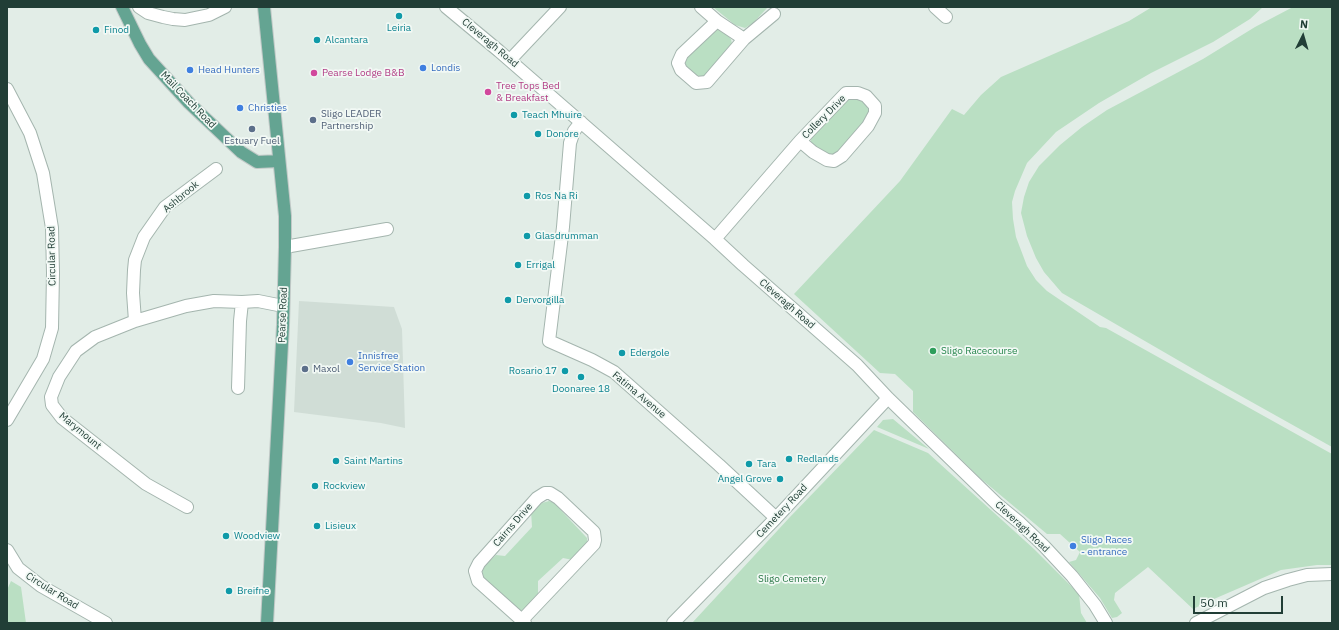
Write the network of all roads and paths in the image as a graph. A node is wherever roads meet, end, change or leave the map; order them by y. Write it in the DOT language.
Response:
graph roads {
  1 [pos="122,7"];
  2 [pos="139,7"];
  3 [pos="225,7"];
  4 [pos="264,7"];
  5 [pos="446,7"];
  6 [pos="560,7"];
  7 [pos="701,7"];
  8 [pos="935,7"];
  9 [pos="774,14"];
  10 [pos="946,17"];
  11 [pos="717,21"];
  12 [pos="744,38"];
  13 [pos="510,60"];
  14 [pos="8,95"];
  15 [pos="581,122"];
  16 [pos="800,140"];
  17 [pos="279,161"];
  18 [pos="216,169"];
  19 [pos="386,229"];
  20 [pos="715,239"];
  21 [pos="285,247"];
  22 [pos="242,302"];
  23 [pos="283,306"];
  24 [pos="135,321"];
  25 [pos="238,388"];
  26 [pos="888,398"];
  27 [pos="7,420"];
  28 [pos="186,507"];
  29 [pos="776,518"];
  30 [pos="7,550"];
  31 [pos="1332,574"];
  32 [pos="524,622"];
  33 [pos="106,623"];
  34 [pos="267,623"];
  35 [pos="673,623"];
  36 [pos="1106,623"];
  37 [pos="1196,623"];
  1 -- 17 [label="main road, Mail Coach Road"];
  2 -- 3 [label="street"];
  4 -- 17 [label="main road, Pearse Road"];
  5 -- 13 [label="street, Cleveragh Road"];
  6 -- 13 [label="street"];
  7 -- 11 [label="street"];
  8 -- 10 [label="street"];
  9 -- 12 [label="street"];
  11 -- 12 [label="street"];
  11 -- 12 [label="street"];
  13 -- 15 [label="street, Cleveragh Road"];
  14 -- 27 [label="street, Circular Road"];
  15 -- 20 [label="street, Cleveragh Road"];
  15 -- 29 [label="street, Fatima Avenue"];
  16 -- 16 [label="street, Collery Drive"];
  16 -- 20 [label="street, Collery Drive"];
  17 -- 21 [label="main road, Pearse Road"];
  18 -- 24 [label="street, Ashbrook"];
  19 -- 21 [label="street"];
  20 -- 26 [label="street, Cleveragh Road"];
  21 -- 23 [label="main road, Pearse Road"];
  22 -- 23 [label="street, Marymount"];
  22 -- 24 [label="street, Marymount"];
  22 -- 25 [label="street"];
  23 -- 34 [label="main road, Pearse Road"];
  24 -- 28 [label="street, Marymount"];
  26 -- 29 [label="street, Cemetery Road"];
  26 -- 36 [label="street, Cleveragh Road"];
  29 -- 35 [label="street, Cemetery Road"];
  30 -- 33 [label="street, Circular Road"];
  31 -- 37 [label="street"];
  32 -- 32 [label="street, Cairns Drive"];
}
